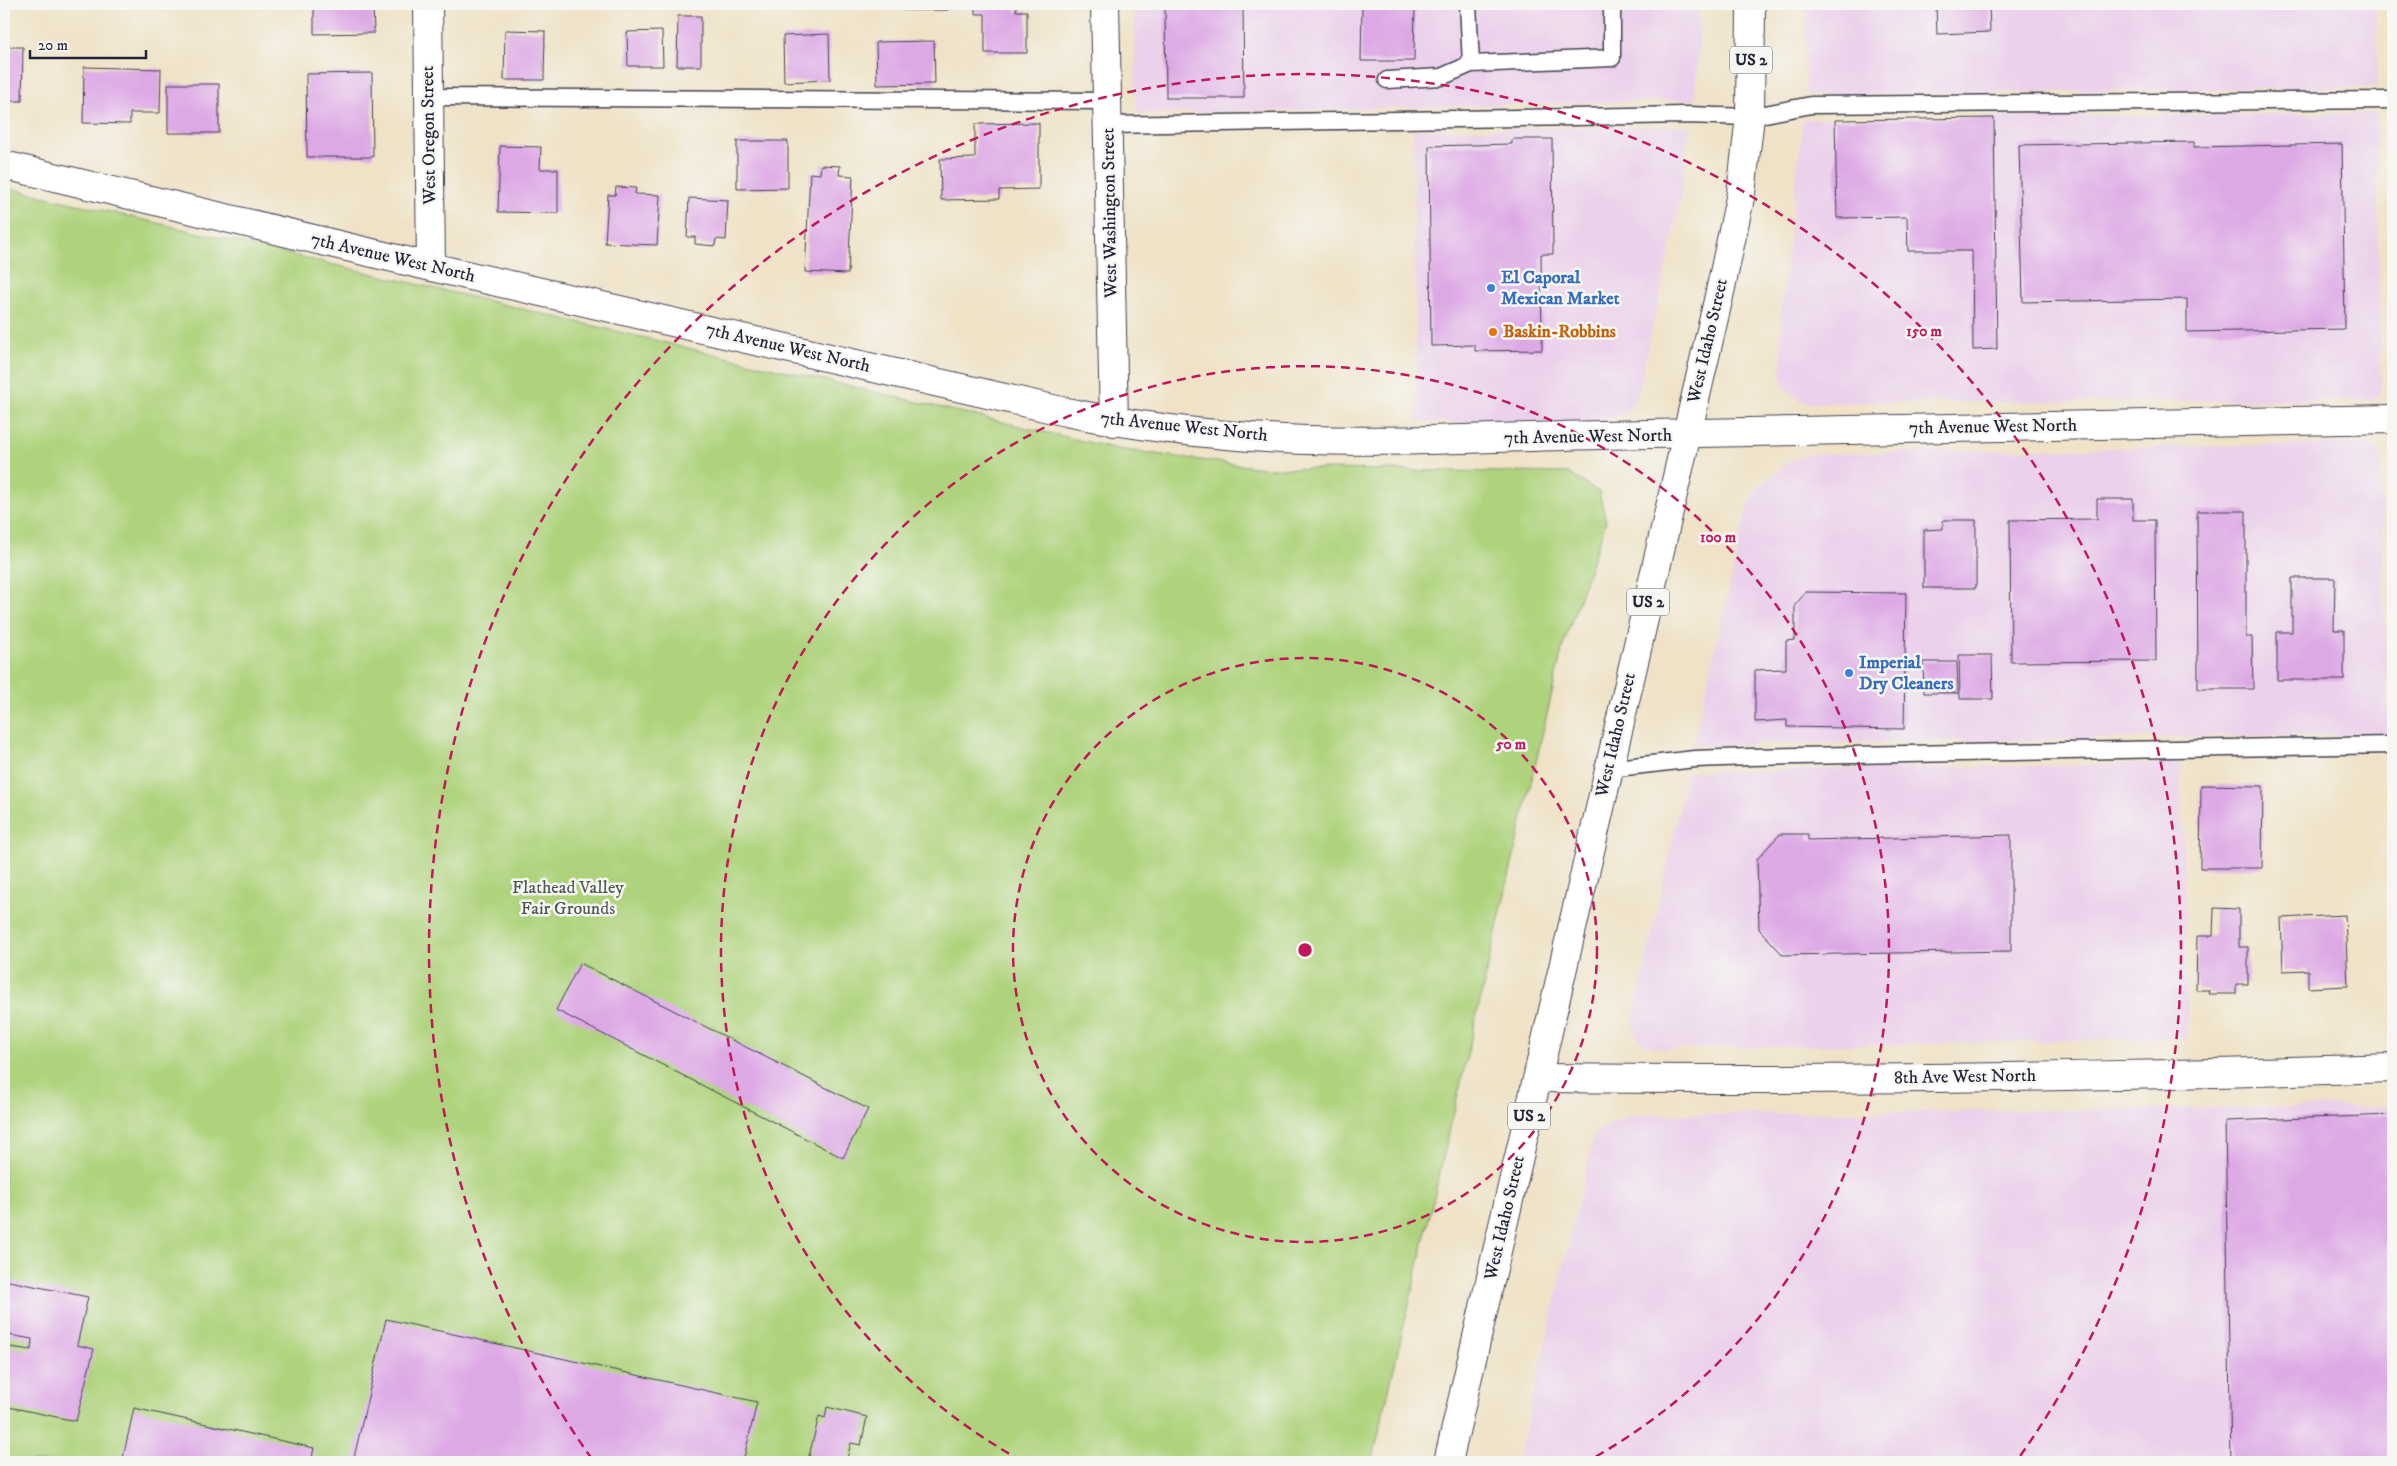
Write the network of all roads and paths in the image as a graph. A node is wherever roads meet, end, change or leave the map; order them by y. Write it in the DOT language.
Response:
graph roads {
  1 [pos="428,4"];
  2 [pos="1105,4"];
  3 [pos="1468,4"];
  4 [pos="1612,4"];
  5 [pos="1751,4"];
  6 [pos="1471,64"];
  7 [pos="1387,80"];
  8 [pos="429,98"];
  9 [pos="2393,100"];
  10 [pos="1108,113"];
  11 [pos="1750,117"];
  12 [pos="4,165"];
  13 [pos="431,267"];
  14 [pos="2393,419"];
  15 [pos="1114,422"];
  16 [pos="1685,435"];
  17 [pos="2393,745"];
  18 [pos="1608,769"];
  19 [pos="2393,1068"];
  20 [pos="1538,1078"];
  21 [pos="1448,1462"];
  1 -- 8 [label="main road, West Oregon Street"];
  2 -- 10 [label="main road, West Washington Street"];
  3 -- 6 [label="lane"];
  4 -- 6 [label="lane"];
  5 -- 11 [label="main road, West Idaho Street / US 2"];
  6 -- 7 [label="lane"];
  8 -- 10 [label="lane"];
  8 -- 13 [label="main road, West Oregon Street"];
  9 -- 11 [label="lane"];
  10 -- 11 [label="lane"];
  10 -- 15 [label="main road, West Washington Street"];
  11 -- 16 [label="main road, West Idaho Street / US 2"];
  12 -- 13 [label="main road, 7th Avenue West North"];
  13 -- 15 [label="main road, 7th Avenue West North"];
  14 -- 16 [label="main road, 7th Avenue West North"];
  15 -- 16 [label="main road, 7th Avenue West North"];
  16 -- 18 [label="main road, West Idaho Street / US 2"];
  17 -- 18 [label="lane"];
  18 -- 20 [label="main road, West Idaho Street / US 2"];
  19 -- 20 [label="main road, 8th Ave West North"];
  20 -- 21 [label="main road, West Idaho Street / US 2"];
}
